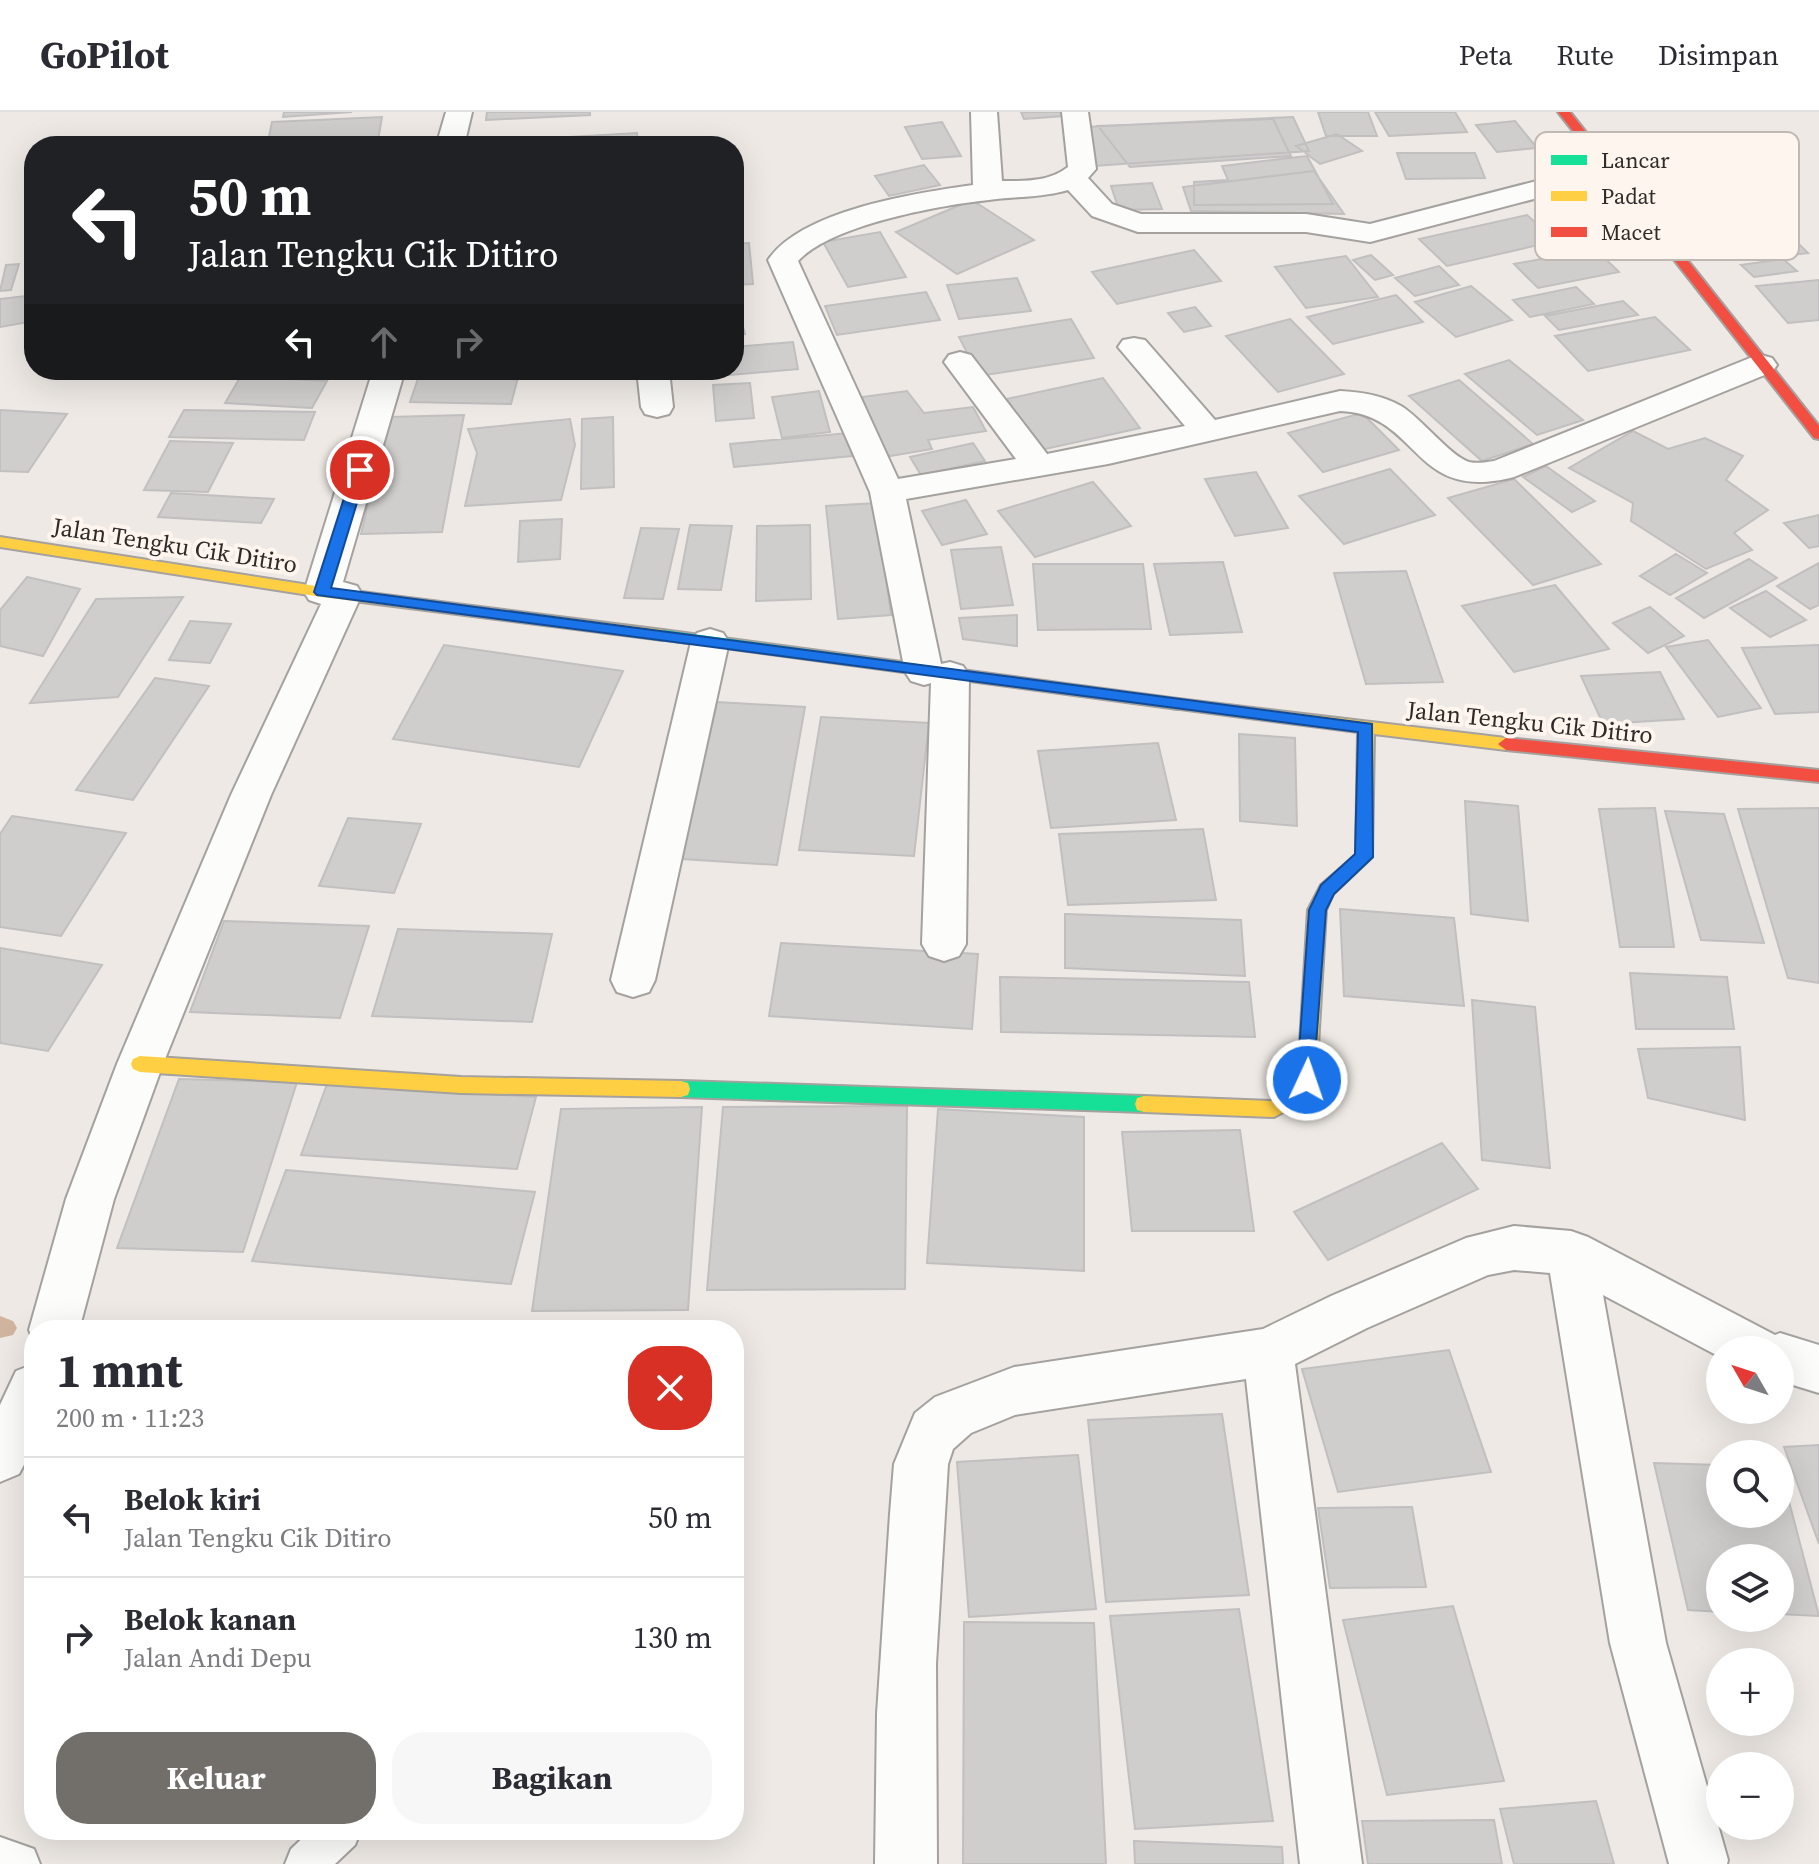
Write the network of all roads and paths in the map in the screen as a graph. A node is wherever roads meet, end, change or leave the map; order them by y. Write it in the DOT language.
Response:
graph roads {
  1 [pos="459,112"];
  2 [pos="984,112"];
  3 [pos="1075,112"];
  4 [pos="1564,112"];
  5 [pos="1579,132"];
  6 [pos="453,136"];
  7 [pos="1073,179"];
  8 [pos="1535,190"];
  9 [pos="988,191"];
  10 [pos="1678,260"];
  11 [pos="1134,347"];
  12 [pos="960,362"];
  13 [pos="1761,365"];
  14 [pos="386,380"];
  15 [pos="654,380"];
  16 [pos="657,407"];
  17 [pos="1206,430"];
  18 [pos="1819,435"];
  19 [pos="1038,466"];
  20 [pos="887,492"];
  21 [pos="0,542"];
  22 [pos="333,593"];
  23 [pos="710,642"];
  24 [pos="937,674"];
  25 [pos="1366,728"];
  26 [pos="1819,776"];
  27 [pos="944,944"];
  28 [pos="633,980"];
  29 [pos="140,1064"];
  30 [pos="1571,1253"];
  31 [pos="57,1320"];
  32 [pos="1729,1336"];
  33 [pos="1268,1352"];
  34 [pos="1794,1361"];
  35 [pos="1819,1369"];
  36 [pos="24,1410"];
  37 [pos="0,1456"];
  38 [pos="330,1840"];
  39 [pos="0,1858"];
  40 [pos="1698,1860"];
  41 [pos="19,1864"];
  42 [pos="306,1864"];
  43 [pos="906,1864"];
  44 [pos="1331,1864"];
  1 -- 6 [label="street"];
  2 -- 9 [label="street"];
  3 -- 7 [label="street"];
  4 -- 5 [label="street"];
  7 -- 8 [label="street"];
  7 -- 9 [label="street"];
  9 -- 20 [label="street"];
  10 -- 13 [label="street"];
  11 -- 17 [label="street"];
  12 -- 19 [label="street"];
  13 -- 17 [label="street"];
  13 -- 18 [label="street"];
  14 -- 22 [label="street"];
  15 -- 16 [label="street"];
  17 -- 19 [label="street"];
  19 -- 20 [label="street"];
  20 -- 24 [label="street"];
  21 -- 22 [label="street, Jalan Tengku Cik Ditiro"];
  22 -- 23 [label="street, Jalan Tengku Cik Ditiro"];
  22 -- 29 [label="street"];
  23 -- 24 [label="street, Jalan Tengku Cik Ditiro"];
  23 -- 28 [label="street"];
  24 -- 25 [label="street, Jalan Tengku Cik Ditiro"];
  24 -- 27 [label="street"];
  25 -- 26 [label="street, Jalan Tengku Cik Ditiro"];
  25 -- 29 [label="street"];
  29 -- 31 [label="street"];
  30 -- 32 [label="street"];
  30 -- 33 [label="street"];
  30 -- 40 [label="street"];
  33 -- 43 [label="street"];
  33 -- 44 [label="street"];
  34 -- 35 [label="street"];
  36 -- 37 [label="street"];
  38 -- 42 [label="lane"];
  39 -- 41 [label="lane"];
}
